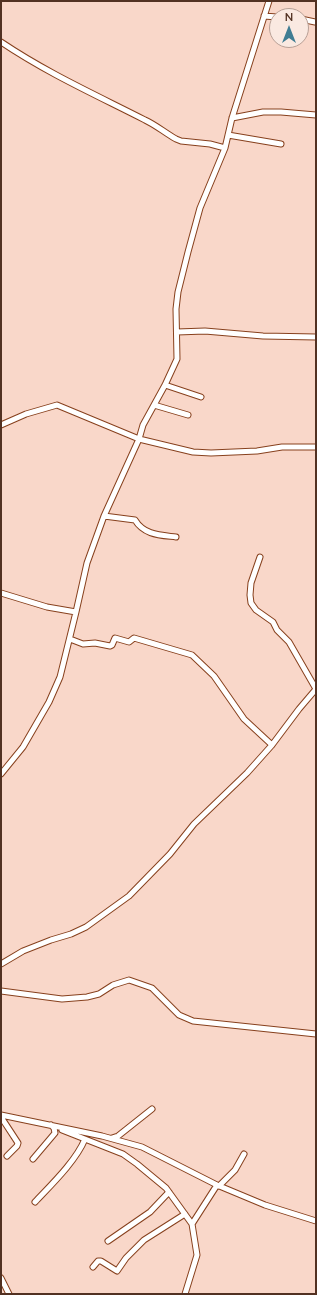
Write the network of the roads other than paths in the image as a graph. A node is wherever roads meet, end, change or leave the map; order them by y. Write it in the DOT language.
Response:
graph roads {
  1 [pos="270,1"];
  2 [pos="264,16"];
  3 [pos="269,16"];
  4 [pos="309,21"];
  5 [pos="315,22"];
  6 [pos="1,42"];
  7 [pos="316,115"];
  8 [pos="232,118"];
  9 [pos="228,135"];
  10 [pos="281,144"];
  11 [pos="225,148"];
  12 [pos="177,332"];
  13 [pos="316,338"];
  14 [pos="165,385"];
  15 [pos="200,397"];
  16 [pos="154,405"];
  17 [pos="188,415"];
  18 [pos="1,425"];
  19 [pos="139,439"];
  20 [pos="316,447"];
  21 [pos="104,516"];
  22 [pos="176,537"];
  23 [pos="260,557"];
  24 [pos="1,593"];
  25 [pos="76,612"];
  26 [pos="70,639"];
  27 [pos="316,689"];
  28 [pos="272,745"];
  29 [pos="1,774"];
  30 [pos="1,964"];
  31 [pos="1,991"];
  32 [pos="316,1034"];
  33 [pos="152,1109"];
  34 [pos="1,1116"];
  35 [pos="51,1125"];
  36 [pos="57,1126"];
  37 [pos="111,1138"];
  38 [pos="85,1139"];
  39 [pos="244,1154"];
  40 [pos="7,1156"];
  41 [pos="33,1159"];
  42 [pos="218,1185"];
  43 [pos="169,1192"];
  44 [pos="35,1202"];
  45 [pos="185,1214"];
  46 [pos="316,1221"];
  47 [pos="192,1224"];
  48 [pos="108,1241"];
  49 [pos="92,1267"];
  50 [pos="1,1278"];
  51 [pos="9,1294"];
  52 [pos="185,1294"];
  1 -- 2 [label="street"];
  2 -- 3 [label="street"];
  2 -- 8 [label="street"];
  4 -- 5 [label="street"];
  6 -- 11 [label="street"];
  7 -- 8 [label="street"];
  8 -- 9 [label="street"];
  9 -- 10 [label="street"];
  9 -- 11 [label="street"];
  11 -- 12 [label="street"];
  12 -- 13 [label="street"];
  12 -- 14 [label="street"];
  14 -- 15 [label="street"];
  14 -- 16 [label="street"];
  16 -- 17 [label="street"];
  16 -- 19 [label="street"];
  18 -- 19 [label="street"];
  19 -- 20 [label="street"];
  19 -- 21 [label="street"];
  21 -- 22 [label="street"];
  21 -- 25 [label="street"];
  23 -- 27 [label="street"];
  24 -- 25 [label="street"];
  25 -- 26 [label="street"];
  26 -- 28 [label="street"];
  26 -- 29 [label="street"];
  27 -- 28 [label="street"];
  28 -- 30 [label="street"];
  31 -- 32 [label="street"];
  33 -- 37 [label="street"];
  34 -- 35 [label="street"];
  34 -- 40 [label="street"];
  35 -- 36 [label="street"];
  35 -- 41 [label="street"];
  36 -- 37 [label="street"];
  36 -- 38 [label="street"];
  37 -- 42 [label="street"];
  38 -- 43 [label="street"];
  38 -- 44 [label="street"];
  39 -- 42 [label="street"];
  42 -- 46 [label="street"];
  42 -- 47 [label="street"];
  43 -- 45 [label="street"];
  43 -- 48 [label="street"];
  45 -- 47 [label="street"];
  45 -- 49 [label="street"];
  47 -- 52 [label="street"];
  50 -- 51 [label="street"];
}
